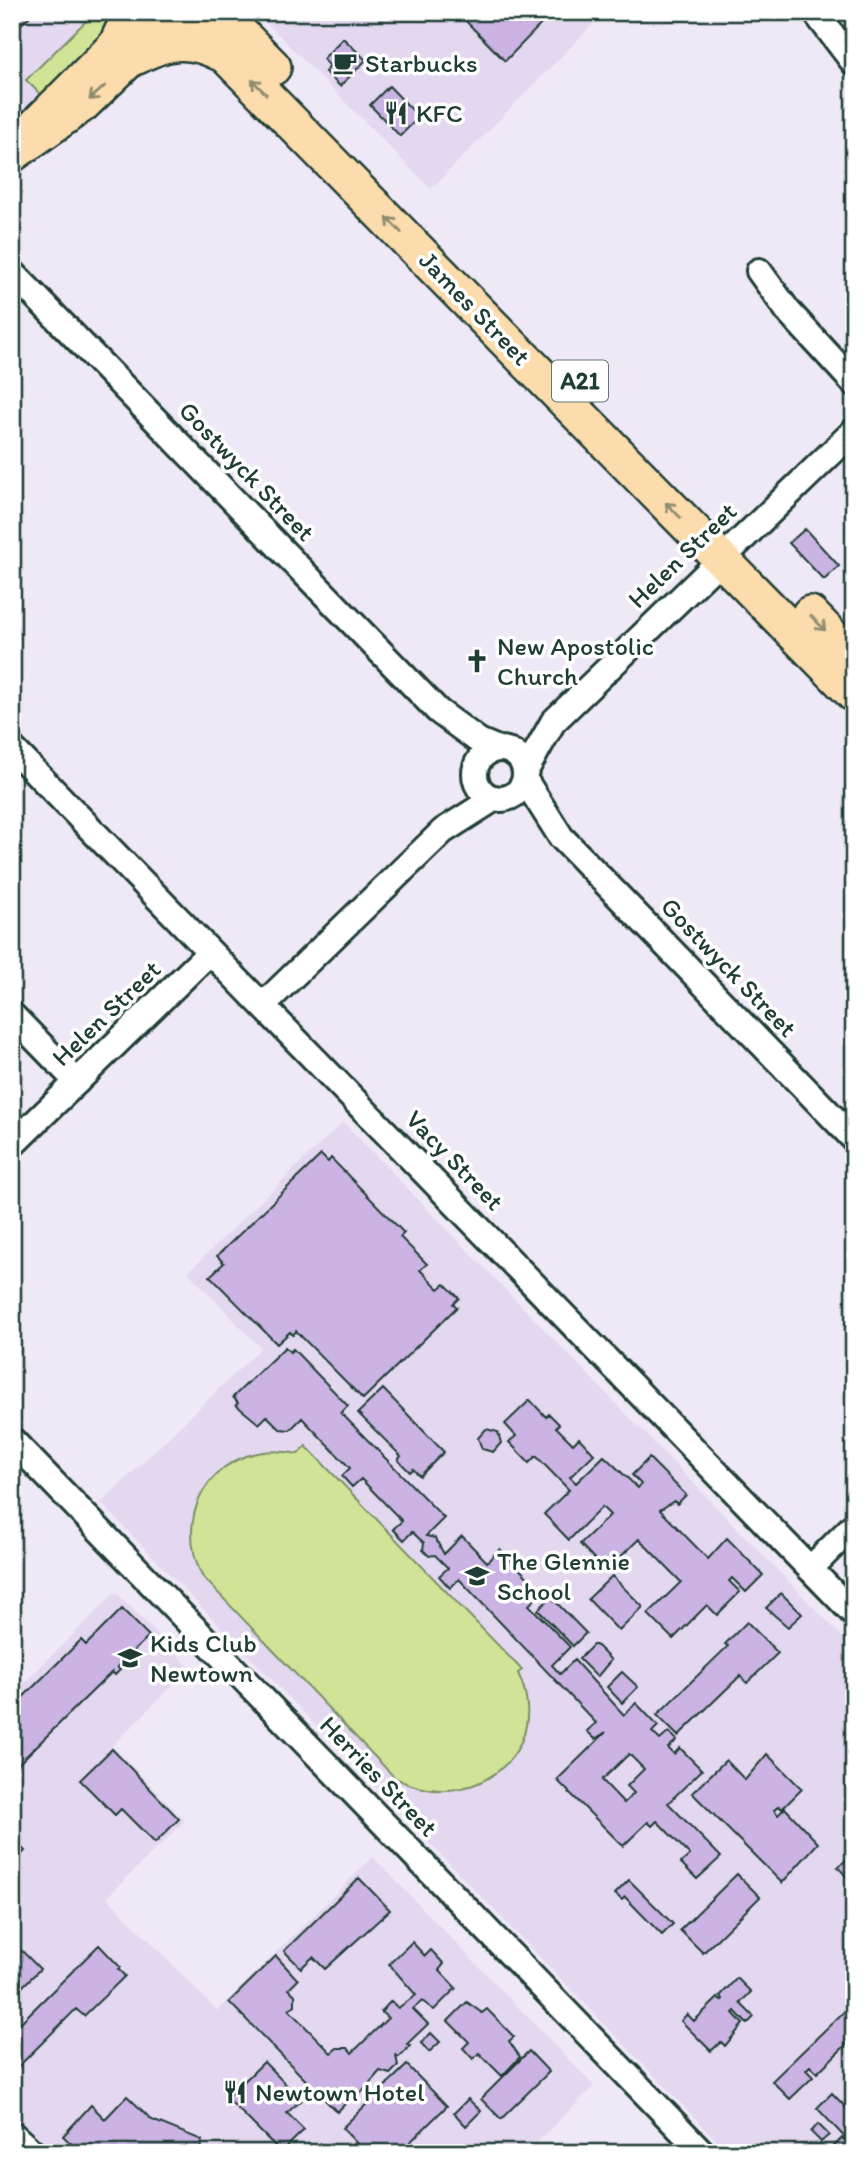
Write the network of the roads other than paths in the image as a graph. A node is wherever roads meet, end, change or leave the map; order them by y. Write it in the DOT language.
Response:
graph roads {
  1 [pos="146,12"];
  2 [pos="183,12"];
  3 [pos="219,12"];
  4 [pos="235,12"];
  5 [pos="815,12"];
  6 [pos="129,36"];
  7 [pos="239,51"];
  8 [pos="854,63"];
  9 [pos="12,155"];
  10 [pos="759,271"];
  11 [pos="12,272"];
  12 [pos="854,383"];
  13 [pos="854,432"];
  14 [pos="730,550"];
  15 [pos="854,659"];
  16 [pos="854,694"];
  17 [pos="438,711"];
  18 [pos="553,722"];
  19 [pos="12,748"];
  20 [pos="502,749"];
  21 [pos="476,772"];
  22 [pos="525,776"];
  23 [pos="500,798"];
  24 [pos="443,831"];
  25 [pos="561,836"];
  26 [pos="211,952"];
  27 [pos="263,1005"];
  28 [pos="12,1015"];
  29 [pos="77,1082"];
  30 [pos="854,1139"];
  31 [pos="12,1145"];
  32 [pos="12,1440"];
  33 [pos="854,1525"];
  34 [pos="810,1569"];
  35 [pos="854,1614"];
  36 [pos="12,2134"];
  37 [pos="12,2144"];
  38 [pos="19,2153"];
  39 [pos="33,2153"];
  40 [pos="703,2153"];
  1 -- 6 [label="main road"];
  2 -- 6 [label="main road"];
  2 -- 7 [label="highway, James Street / A21"];
  3 -- 7 [label="highway, James Street / A21"];
  4 -- 7 [label="highway"];
  5 -- 8 [label="street"];
  6 -- 7 [label="highway"];
  6 -- 9 [label="main road"];
  7 -- 14 [label="highway, James Street / A21"];
  10 -- 12 [label="street"];
  11 -- 17 [label="street, Gostwyck Street"];
  13 -- 14 [label="street, Helen Street"];
  14 -- 15 [label="highway, James Street / A21, one-way"];
  14 -- 16 [label="highway, James Street / A21"];
  14 -- 18 [label="street, Helen Street"];
  17 -- 20 [label="street, Gostwyck Street"];
  17 -- 21 [label="street, Gostwyck Street"];
  18 -- 20 [label="street, Helen Street"];
  18 -- 22 [label="street, Helen Street"];
  19 -- 26 [label="street, Vacy Street"];
  20 -- 21 [label="street"];
  20 -- 22 [label="street"];
  21 -- 23 [label="street"];
  21 -- 24 [label="street"];
  22 -- 23 [label="street"];
  22 -- 25 [label="street, Gostwyck Street"];
  23 -- 24 [label="street"];
  23 -- 25 [label="street, Gostwyck Street"];
  24 -- 27 [label="street"];
  25 -- 30 [label="street, Gostwyck Street"];
  26 -- 27 [label="street, Vacy Street"];
  26 -- 29 [label="street, Helen Street"];
  27 -- 34 [label="street, Vacy Street"];
  28 -- 29 [label="street"];
  29 -- 31 [label="street, Helen Street"];
  32 -- 40 [label="street, Herries Street"];
  33 -- 34 [label="street"];
  34 -- 35 [label="street, Vacy Street"];
  36 -- 39 [label="street"];
  37 -- 38 [label="street"];
}
